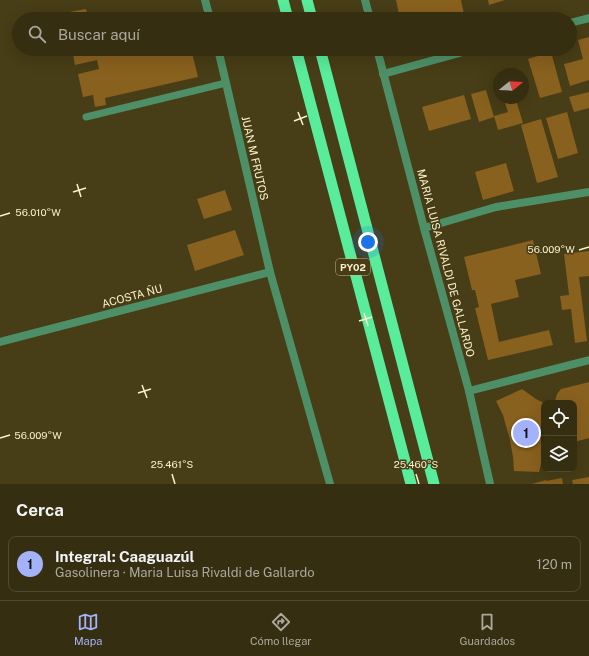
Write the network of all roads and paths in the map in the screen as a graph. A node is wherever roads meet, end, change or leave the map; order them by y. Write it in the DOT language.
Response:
graph roads {
  1 [pos="205,0"];
  2 [pos="284,0"];
  3 [pos="308,0"];
  4 [pos="365,0"];
  5 [pos="208,12"];
  6 [pos="287,12"];
  7 [pos="311,12"];
  8 [pos="368,12"];
  9 [pos="589,18"];
  10 [pos="577,21"];
  11 [pos="220,56"];
  12 [pos="298,56"];
  13 [pos="322,56"];
  14 [pos="379,56"];
  15 [pos="449,56"];
  16 [pos="383,74"];
  17 [pos="226,82"];
  18 [pos="86,117"];
  19 [pos="589,192"];
  20 [pos="424,228"];
  21 [pos="270,272"];
  22 [pos="0,342"];
  23 [pos="589,360"];
  24 [pos="469,391"];
  25 [pos="330,484"];
  26 [pos="411,484"];
  27 [pos="434,484"];
  28 [pos="490,484"];
  1 -- 5 [label="street"];
  2 -- 6 [label="highway"];
  3 -- 7 [label="highway"];
  4 -- 8 [label="street"];
  9 -- 10 [label="street"];
  11 -- 17 [label="street, JUAN M FRUTOS"];
  12 -- 26 [label="highway, PY02"];
  13 -- 27 [label="highway, PY02"];
  14 -- 16 [label="street, MARIA LUISA RIVALDI DE GALLARDO"];
  15 -- 16 [label="street"];
  16 -- 20 [label="street, MARIA LUISA RIVALDI DE GALLARDO"];
  17 -- 18 [label="lane"];
  17 -- 21 [label="street, JUAN M FRUTOS"];
  19 -- 20 [label="street"];
  20 -- 24 [label="street, MARIA LUISA RIVALDI DE GALLARDO"];
  21 -- 22 [label="street, ACOSTA ÑU"];
  21 -- 25 [label="street, JUAN M FRUTOS"];
  23 -- 24 [label="street"];
  24 -- 28 [label="street, MARIA LUISA RIVALDI DE GALLARDO"];
}
